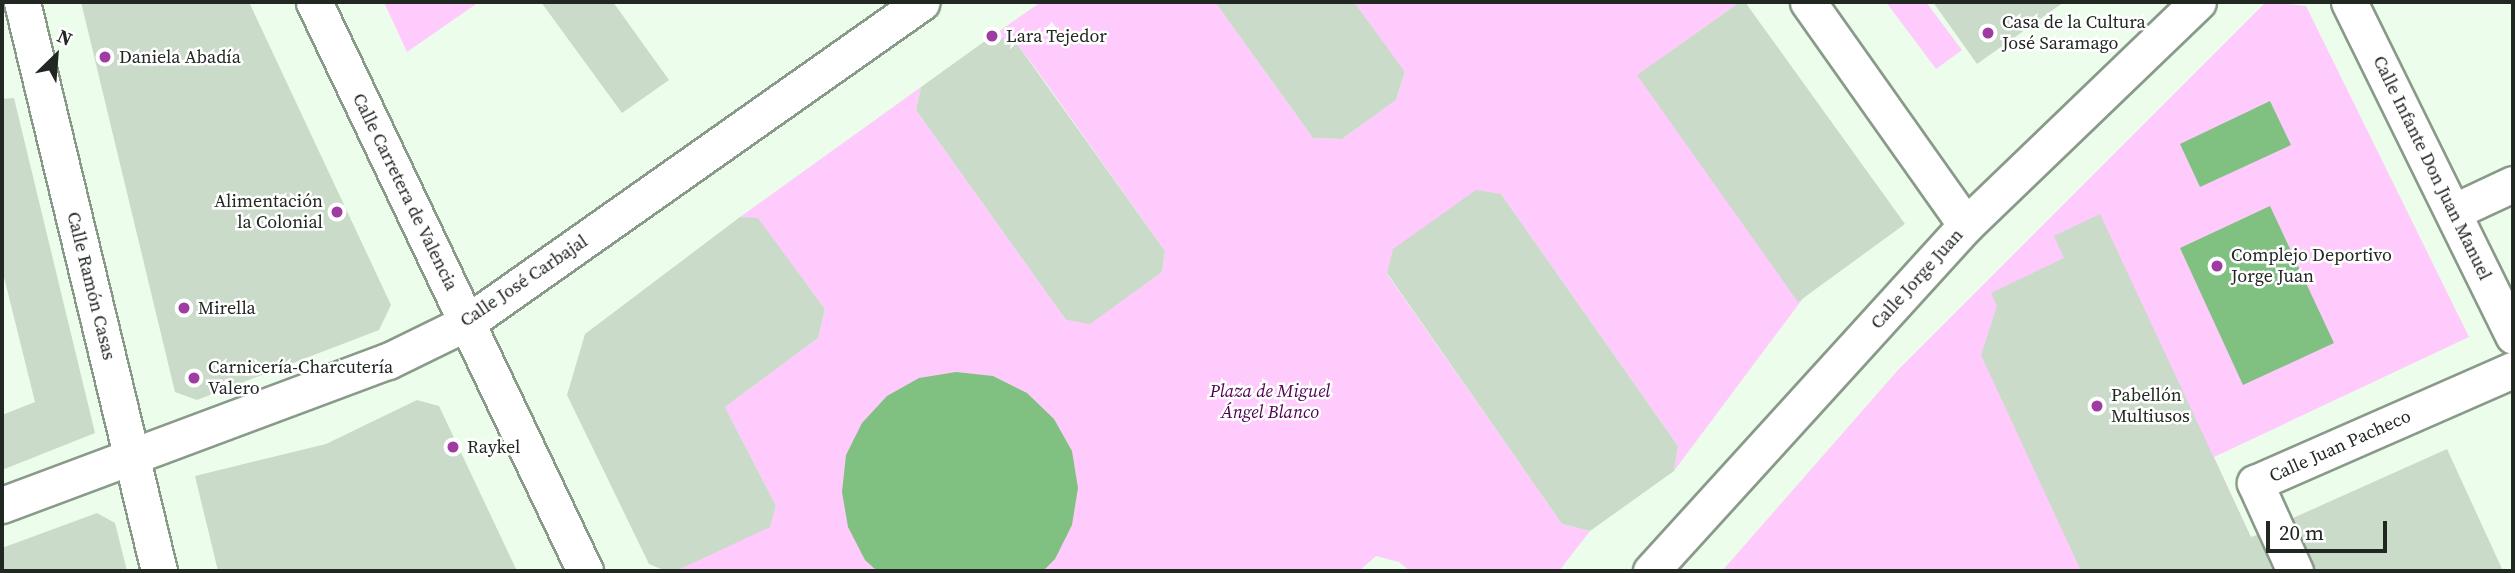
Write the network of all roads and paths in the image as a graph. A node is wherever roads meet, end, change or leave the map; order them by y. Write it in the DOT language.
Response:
graph roads {
  1 [pos="22,2"];
  2 [pos="314,2"];
  3 [pos="922,2"];
  4 [pos="1808,2"];
  5 [pos="2198,2"];
  6 [pos="2348,2"];
  7 [pos="2513,184"];
  8 [pos="2455,211"];
  9 [pos="1966,225"];
  10 [pos="468,322"];
  11 [pos="2513,336"];
  12 [pos="2513,370"];
  13 [pos="132,455"];
  14 [pos="2,505"];
  15 [pos="159,571"];
  16 [pos="585,571"];
  17 [pos="1651,571"];
  18 [pos="2295,571"];
  1 -- 13 [label="street, Calle Ramón Casas"];
  2 -- 10 [label="street, Calle Carretera de Valencia"];
  3 -- 10 [label="street, Calle José Carbajal"];
  4 -- 9 [label="street"];
  5 -- 9 [label="street, Calle Jorge Juan"];
  6 -- 8 [label="street, Calle Infante Don Juan Manuel"];
  7 -- 8 [label="street"];
  8 -- 11 [label="street, Calle Infante Don Juan Manuel"];
  9 -- 17 [label="street, Calle Jorge Juan"];
  10 -- 13 [label="street, Calle José Carbajal"];
  10 -- 16 [label="street, Calle Carretera de Valencia"];
  12 -- 18 [label="street, Calle Juan Pacheco"];
  13 -- 14 [label="street, Calle José Carbajal"];
  13 -- 15 [label="street, Calle Ramón Casas"];
}
